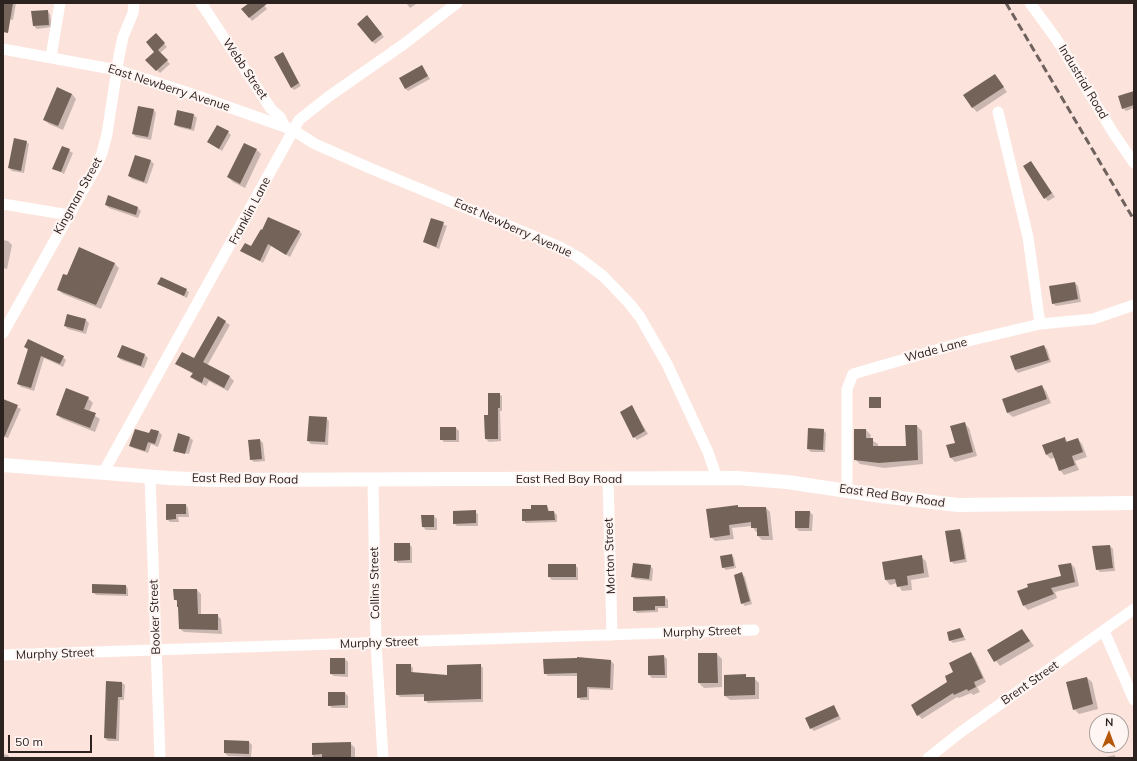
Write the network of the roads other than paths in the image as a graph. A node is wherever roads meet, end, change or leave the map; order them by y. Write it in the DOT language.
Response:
graph roads {
  1 [pos="60,3"];
  2 [pos="201,3"];
  3 [pos="457,3"];
  4 [pos="1030,3"];
  5 [pos="135,4"];
  6 [pos="3,49"];
  7 [pos="51,57"];
  8 [pos="117,70"];
  9 [pos="998,112"];
  10 [pos="289,128"];
  11 [pos="1134,163"];
  12 [pos="3,204"];
  13 [pos="69,214"];
  14 [pos="1134,305"];
  15 [pos="1040,324"];
  16 [pos="3,332"];
  17 [pos="3,465"];
  18 [pos="103,473"];
  19 [pos="150,477"];
  20 [pos="608,478"];
  21 [pos="717,478"];
  22 [pos="373,480"];
  23 [pos="847,490"];
  24 [pos="1134,503"];
  25 [pos="1134,609"];
  26 [pos="754,630"];
  27 [pos="1104,630"];
  28 [pos="612,635"];
  29 [pos="376,643"];
  30 [pos="156,651"];
  31 [pos="3,656"];
  32 [pos="1134,700"];
  33 [pos="160,758"];
  34 [pos="382,758"];
  35 [pos="928,758"];
  1 -- 7 [label="street"];
  2 -- 10 [label="street, Webb Street"];
  3 -- 10 [label="street, Franklin Lane"];
  4 -- 11 [label="street, Industrial Road"];
  5 -- 8 [label="street, Kingman Street"];
  6 -- 7 [label="street, East Newberry Avenue"];
  7 -- 8 [label="street, East Newberry Avenue"];
  8 -- 10 [label="street, East Newberry Avenue"];
  8 -- 13 [label="street, Kingman Street"];
  9 -- 15 [label="street"];
  10 -- 18 [label="street, Franklin Lane"];
  10 -- 21 [label="street, East Newberry Avenue"];
  12 -- 13 [label="street"];
  13 -- 16 [label="street, Kingman Street"];
  14 -- 15 [label="street, Wade Lane"];
  15 -- 23 [label="street, Wade Lane"];
  17 -- 18 [label="street, East Red Bay Road"];
  18 -- 19 [label="street, East Red Bay Road"];
  19 -- 22 [label="street, East Red Bay Road"];
  19 -- 30 [label="street, Booker Street"];
  20 -- 21 [label="street, East Red Bay Road"];
  20 -- 22 [label="street, East Red Bay Road"];
  20 -- 28 [label="street, Morton Street"];
  21 -- 23 [label="street, East Red Bay Road"];
  22 -- 29 [label="street, Collins Street"];
  23 -- 24 [label="street, East Red Bay Road"];
  25 -- 27 [label="street, Brent Street"];
  26 -- 28 [label="street, Murphy Street"];
  27 -- 32 [label="street"];
  27 -- 35 [label="street, Brent Street"];
  28 -- 29 [label="street, Murphy Street"];
  29 -- 30 [label="street, Murphy Street"];
  29 -- 34 [label="street, Collins Street"];
  30 -- 31 [label="street, Murphy Street"];
  30 -- 33 [label="street, Booker Street"];
}
